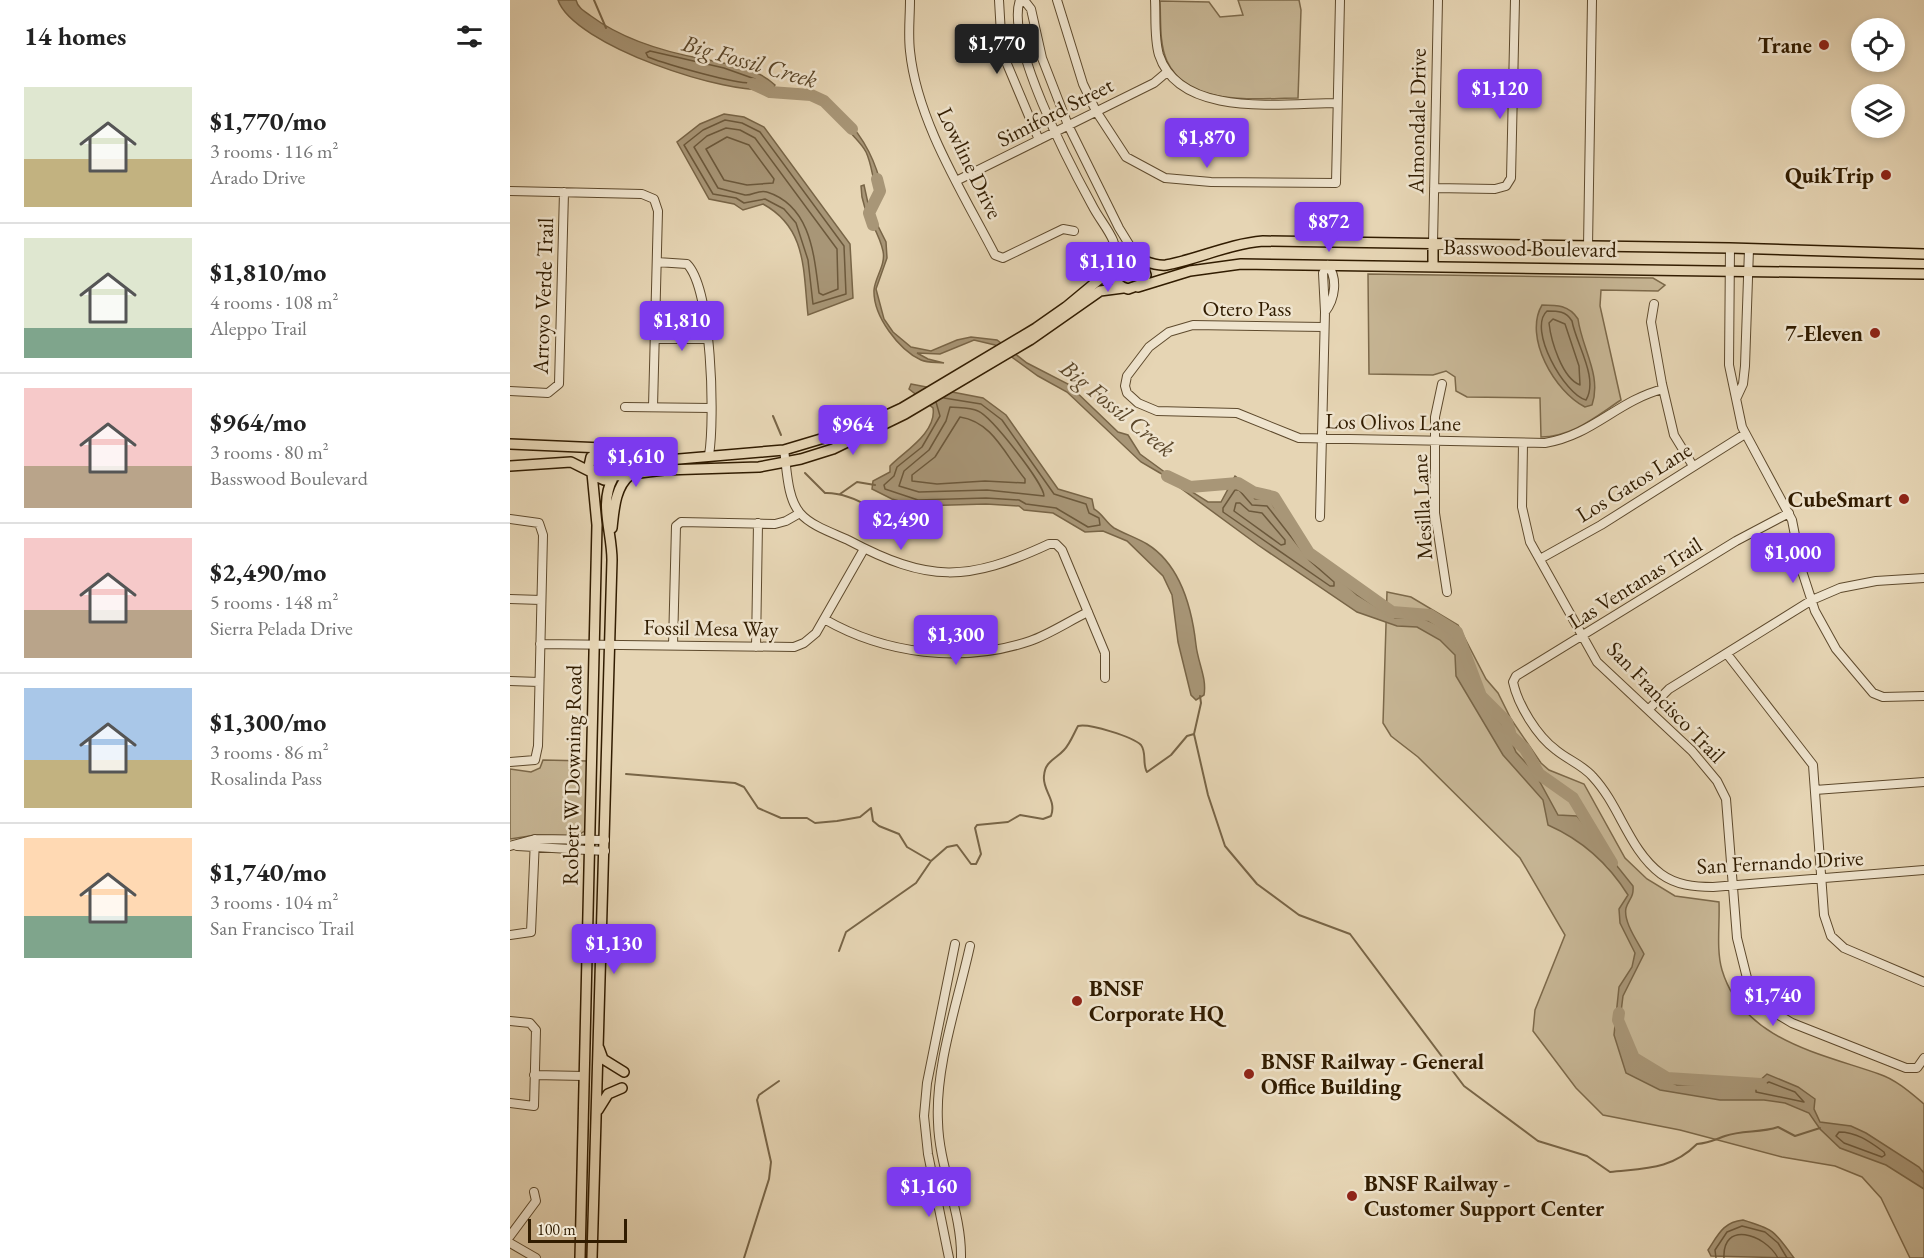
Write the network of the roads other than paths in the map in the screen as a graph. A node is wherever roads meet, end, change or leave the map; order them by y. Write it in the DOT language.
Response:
graph roads {
  1 [pos="910,0"];
  2 [pos="999,0"];
  3 [pos="1022,0"];
  4 [pos="1057,0"];
  5 [pos="1155,0"];
  6 [pos="1340,0"];
  7 [pos="1438,0"];
  8 [pos="1515,0"];
  9 [pos="1592,0"];
  10 [pos="1167,72"];
  11 [pos="1337,103"];
  12 [pos="1096,111"];
  13 [pos="1068,125"];
  14 [pos="1055,132"];
  15 [pos="1038,140"];
  16 [pos="956,181"];
  17 [pos="1434,188"];
  18 [pos="510,191"];
  19 [pos="564,192"];
  20 [pos="1074,231"];
  21 [pos="1433,243"];
  22 [pos="1588,246"];
  23 [pos="1730,248"];
  24 [pos="1749,249"];
  25 [pos="1924,254"];
  26 [pos="1140,260"];
  27 [pos="657,262"];
  28 [pos="1115,265"];
  29 [pos="1328,265"];
  30 [pos="1432,267"];
  31 [pos="1730,271"];
  32 [pos="1748,272"];
  33 [pos="1924,274"];
  34 [pos="1138,287"];
  35 [pos="1124,288"];
  36 [pos="1323,295"];
  37 [pos="1333,296"];
  38 [pos="1654,303"];
  39 [pos="1324,312"];
  40 [pos="1324,327"];
  41 [pos="1027,338"];
  42 [pos="655,339"];
  43 [pos="708,339"];
  44 [pos="1729,354"];
  45 [pos="1745,354"];
  46 [pos="1744,378"];
  47 [pos="1731,379"];
  48 [pos="1442,384"];
  49 [pos="1125,386"];
  50 [pos="1663,389"];
  51 [pos="510,392"];
  52 [pos="1737,397"];
  53 [pos="625,407"];
  54 [pos="653,407"];
  55 [pos="711,408"];
  56 [pos="904,411"];
  57 [pos="1745,434"];
  58 [pos="1322,439"];
  59 [pos="1436,442"];
  60 [pos="1523,443"];
  61 [pos="510,444"];
  62 [pos="606,448"];
  63 [pos="784,450"];
  64 [pos="618,454"];
  65 [pos="709,455"];
  66 [pos="786,462"];
  67 [pos="510,466"];
  68 [pos="1693,466"];
  69 [pos="592,473"];
  70 [pos="630,475"];
  71 [pos="614,477"];
  72 [pos="800,513"];
  73 [pos="1789,513"];
  74 [pos="1320,517"];
  75 [pos="510,519"];
  76 [pos="758,524"];
  77 [pos="611,533"];
  78 [pos="864,549"];
  79 [pos="1540,559"];
  80 [pos="1924,578"];
  81 [pos="1447,592"];
  82 [pos="510,599"];
  83 [pos="541,600"];
  84 [pos="1812,600"];
  85 [pos="1088,612"];
  86 [pos="824,618"];
  87 [pos="1583,636"];
  88 [pos="540,644"];
  89 [pos="595,644"];
  90 [pos="609,644"];
  91 [pos="673,645"];
  92 [pos="756,647"];
  93 [pos="1727,654"];
  94 [pos="1106,678"];
  95 [pos="510,681"];
  96 [pos="539,682"];
  97 [pos="1515,693"];
  98 [pos="1924,696"];
  99 [pos="1649,709"];
  100 [pos="510,762"];
  101 [pos="1924,782"];
  102 [pos="1815,790"];
  103 [pos="535,839"];
  104 [pos="591,840"];
  105 [pos="605,840"];
  106 [pos="511,845"];
  107 [pos="534,849"];
  108 [pos="591,851"];
  109 [pos="605,851"];
  110 [pos="1924,870"];
  111 [pos="1820,879"];
  112 [pos="1734,885"];
  113 [pos="510,935"];
  114 [pos="955,944"];
  115 [pos="970,946"];
  116 [pos="1924,982"];
  117 [pos="945,995"];
  118 [pos="959,999"];
  119 [pos="510,1022"];
  120 [pos="597,1043"];
  121 [pos="934,1047"];
  122 [pos="947,1049"];
  123 [pos="1924,1058"];
  124 [pos="624,1072"];
  125 [pos="534,1075"];
  126 [pos="584,1076"];
  127 [pos="622,1088"];
  128 [pos="510,1103"];
  129 [pos="595,1115"];
  130 [pos="946,1173"];
  131 [pos="934,1177"];
  132 [pos="534,1192"];
  133 [pos="510,1236"];
  134 [pos="510,1243"];
  135 [pos="536,1258"];
  136 [pos="580,1258"];
  137 [pos="592,1258"];
  138 [pos="949,1258"];
  139 [pos="961,1258"];
  1 -- 16 [label="street, Lowline Drive"];
  2 -- 15 [label="street"];
  3 -- 13 [label="street"];
  3 -- 14 [label="street"];
  4 -- 12 [label="street"];
  5 -- 10 [label="street"];
  6 -- 11 [label="street"];
  7 -- 17 [label="street, Almondale Drive"];
  8 -- 17 [label="street"];
  9 -- 22 [label="street"];
  10 -- 11 [label="street"];
  10 -- 12 [label="street, Simiford Street"];
  11 -- 12 [label="street"];
  12 -- 13 [label="street, Simiford Street"];
  13 -- 14 [label="street, Simiford Street"];
  13 -- 26 [label="street"];
  14 -- 15 [label="street, Simiford Street"];
  14 -- 28 [label="street"];
  15 -- 16 [label="street, Simiford Street"];
  16 -- 20 [label="street, Lowline Drive"];
  17 -- 21 [label="street, Almondale Drive"];
  18 -- 19 [label="street"];
  19 -- 27 [label="street"];
  19 -- 51 [label="street, Arroyo Verde Trail"];
  21 -- 22 [label="main road, Basswood Boulevard"];
  21 -- 26 [label="main road, Basswood Boulevard"];
  21 -- 30 [label="main road"];
  22 -- 23 [label="main road, Basswood Boulevard"];
  23 -- 24 [label="main road, Basswood Boulevard"];
  23 -- 31 [label="street"];
  24 -- 25 [label="main road, Basswood Boulevard"];
  24 -- 32 [label="street"];
  26 -- 28 [label="main road"];
  26 -- 34 [label="main road"];
  27 -- 42 [label="street"];
  27 -- 43 [label="street"];
  28 -- 35 [label="main road"];
  28 -- 41 [label="main road"];
  29 -- 30 [label="main road, Basswood Boulevard"];
  29 -- 34 [label="main road, Basswood Boulevard"];
  29 -- 36 [label="street"];
  29 -- 37 [label="street"];
  30 -- 31 [label="main road, Basswood Boulevard"];
  31 -- 32 [label="main road, Basswood Boulevard"];
  31 -- 44 [label="street"];
  32 -- 33 [label="main road, Basswood Boulevard"];
  32 -- 45 [label="street"];
  34 -- 35 [label="main road"];
  35 -- 41 [label="main road"];
  36 -- 37 [label="street"];
  36 -- 39 [label="street"];
  37 -- 39 [label="street"];
  38 -- 50 [label="street"];
  39 -- 40 [label="street"];
  40 -- 49 [label="street, Otero Pass"];
  40 -- 58 [label="street"];
  41 -- 56 [label="main road"];
  42 -- 43 [label="street"];
  42 -- 54 [label="street"];
  43 -- 55 [label="street"];
  44 -- 45 [label="street"];
  44 -- 47 [label="street"];
  45 -- 46 [label="street"];
  46 -- 47 [label="street"];
  46 -- 52 [label="street"];
  47 -- 52 [label="street"];
  48 -- 59 [label="street, Mesilla Lane"];
  49 -- 58 [label="street, Los Olivos Lane"];
  50 -- 60 [label="street, Los Olivos Lane"];
  50 -- 68 [label="street"];
  52 -- 57 [label="street"];
  53 -- 54 [label="street"];
  54 -- 55 [label="street"];
  55 -- 65 [label="street"];
  56 -- 63 [label="main road"];
  56 -- 66 [label="main road"];
  57 -- 68 [label="street, Los Gatos Lane"];
  57 -- 73 [label="street"];
  58 -- 59 [label="street, Los Olivos Lane"];
  58 -- 74 [label="street"];
  59 -- 60 [label="street, Los Olivos Lane"];
  59 -- 81 [label="street, Mesilla Lane"];
  60 -- 79 [label="street, San Francisco Trail"];
  61 -- 62 [label="main road"];
  62 -- 64 [label="main road"];
  62 -- 69 [label="main road"];
  63 -- 65 [label="main road"];
  63 -- 66 [label="street"];
  64 -- 65 [label="main road"];
  64 -- 71 [label="main road"];
  66 -- 70 [label="main road"];
  66 -- 72 [label="street"];
  67 -- 69 [label="main road"];
  68 -- 79 [label="street, Los Gatos Lane"];
  69 -- 71 [label="main road"];
  69 -- 89 [label="main road, Robert W Downing Road"];
  70 -- 71 [label="main road"];
  70 -- 77 [label="main road"];
  71 -- 77 [label="main road, Robert W Downing Road"];
  72 -- 76 [label="street"];
  72 -- 78 [label="street"];
  73 -- 84 [label="street"];
  73 -- 87 [label="street, Las Ventanas Trail"];
  75 -- 83 [label="street"];
  76 -- 91 [label="street"];
  76 -- 92 [label="street"];
  77 -- 90 [label="main road, Robert W Downing Road"];
  78 -- 85 [label="street"];
  78 -- 86 [label="street, Fossil Mesa Way"];
  79 -- 87 [label="street, San Francisco Trail"];
  80 -- 84 [label="street"];
  82 -- 83 [label="street"];
  83 -- 88 [label="street"];
  84 -- 93 [label="street"];
  84 -- 98 [label="street"];
  85 -- 86 [label="street"];
  85 -- 94 [label="street"];
  86 -- 92 [label="street, Fossil Mesa Way"];
  87 -- 97 [label="street, Las Ventanas Trail"];
  87 -- 99 [label="street, San Francisco Trail"];
  88 -- 89 [label="street, Fossil Mesa Way"];
  88 -- 96 [label="street"];
  89 -- 90 [label="street, Fossil Mesa Way"];
  89 -- 104 [label="main road, Robert W Downing Road"];
  90 -- 91 [label="street, Fossil Mesa Way"];
  90 -- 105 [label="main road, Robert W Downing Road"];
  91 -- 92 [label="street, Fossil Mesa Way"];
  93 -- 99 [label="street"];
  93 -- 102 [label="street"];
  95 -- 96 [label="street"];
  96 -- 100 [label="street"];
  97 -- 112 [label="street, San Fernando Drive"];
  99 -- 112 [label="street, San Francisco Trail"];
  101 -- 102 [label="street"];
  102 -- 111 [label="street"];
  103 -- 104 [label="street"];
  103 -- 106 [label="street"];
  103 -- 107 [label="street"];
  104 -- 105 [label="street"];
  104 -- 108 [label="main road, Robert W Downing Road"];
  105 -- 109 [label="main road, Robert W Downing Road"];
  106 -- 107 [label="street"];
  107 -- 108 [label="street"];
  107 -- 113 [label="street"];
  108 -- 109 [label="street"];
  108 -- 126 [label="main road, Robert W Downing Road"];
  109 -- 120 [label="main road, Robert W Downing Road"];
  110 -- 111 [label="street, San Fernando Drive"];
  111 -- 112 [label="street, San Fernando Drive"];
  111 -- 116 [label="street"];
  112 -- 123 [label="street, San Francisco Trail"];
  114 -- 117 [label="street"];
  115 -- 118 [label="street"];
  117 -- 118 [label="street"];
  117 -- 121 [label="street"];
  118 -- 122 [label="street"];
  119 -- 125 [label="street"];
  120 -- 124 [label="main road"];
  120 -- 129 [label="main road, Robert W Downing Road"];
  121 -- 122 [label="street"];
  121 -- 131 [label="street"];
  122 -- 130 [label="street"];
  125 -- 126 [label="street"];
  125 -- 128 [label="street"];
  126 -- 136 [label="main road, Robert W Downing Road"];
  127 -- 129 [label="main road"];
  129 -- 137 [label="main road, Robert W Downing Road"];
  130 -- 131 [label="street"];
  130 -- 139 [label="street"];
  131 -- 138 [label="street"];
  132 -- 133 [label="street"];
  134 -- 135 [label="street"];
}
